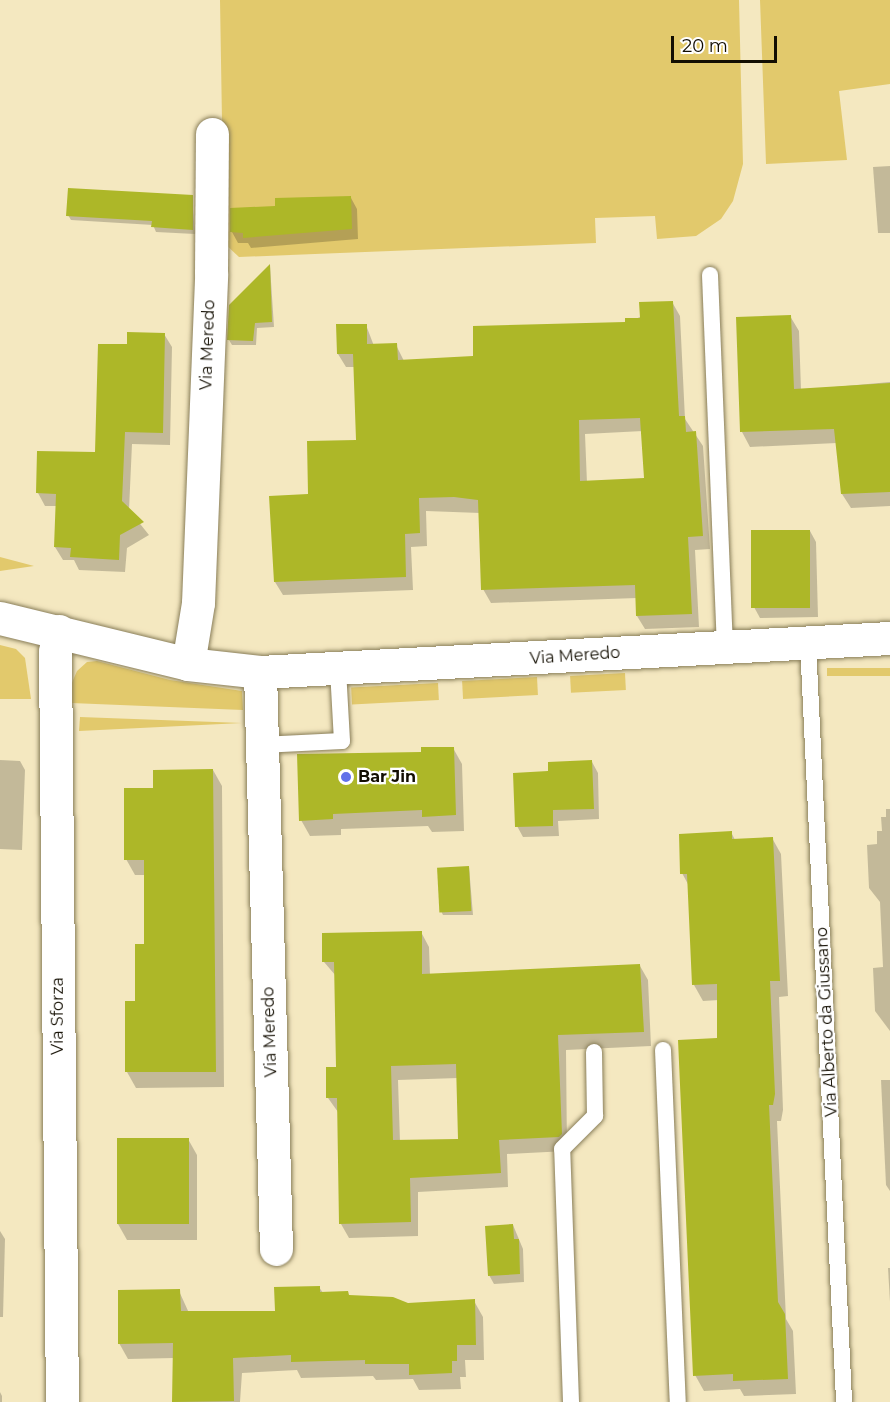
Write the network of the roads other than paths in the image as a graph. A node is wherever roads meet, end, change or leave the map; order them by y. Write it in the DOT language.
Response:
graph roads {
  1 [pos="212,134"];
  2 [pos="711,275"];
  3 [pos="0,618"];
  4 [pos="58,631"];
  5 [pos="890,638"];
  6 [pos="808,643"];
  7 [pos="725,647"];
  8 [pos="188,664"];
  9 [pos="338,670"];
  10 [pos="260,672"];
  11 [pos="261,745"];
  12 [pos="663,1050"];
  13 [pos="594,1052"];
  14 [pos="276,1249"];
  15 [pos="62,1402"];
  16 [pos="571,1402"];
  17 [pos="678,1402"];
  18 [pos="844,1402"];
  1 -- 8 [label="street, Via Meredo"];
  2 -- 7 [label="lane"];
  3 -- 4 [label="street, Via Meredo"];
  4 -- 8 [label="street, Via Meredo"];
  4 -- 15 [label="street, Via Sforza"];
  5 -- 6 [label="street, Via Meredo"];
  6 -- 7 [label="street, Via Meredo"];
  6 -- 18 [label="lane, Via Alberto da Giussano"];
  7 -- 9 [label="street, Via Meredo"];
  8 -- 10 [label="street, Via Meredo"];
  9 -- 10 [label="street, Via Meredo"];
  9 -- 11 [label="lane"];
  10 -- 11 [label="street, Via Meredo"];
  11 -- 14 [label="street, Via Meredo"];
  12 -- 17 [label="lane"];
  13 -- 16 [label="lane"];
}
